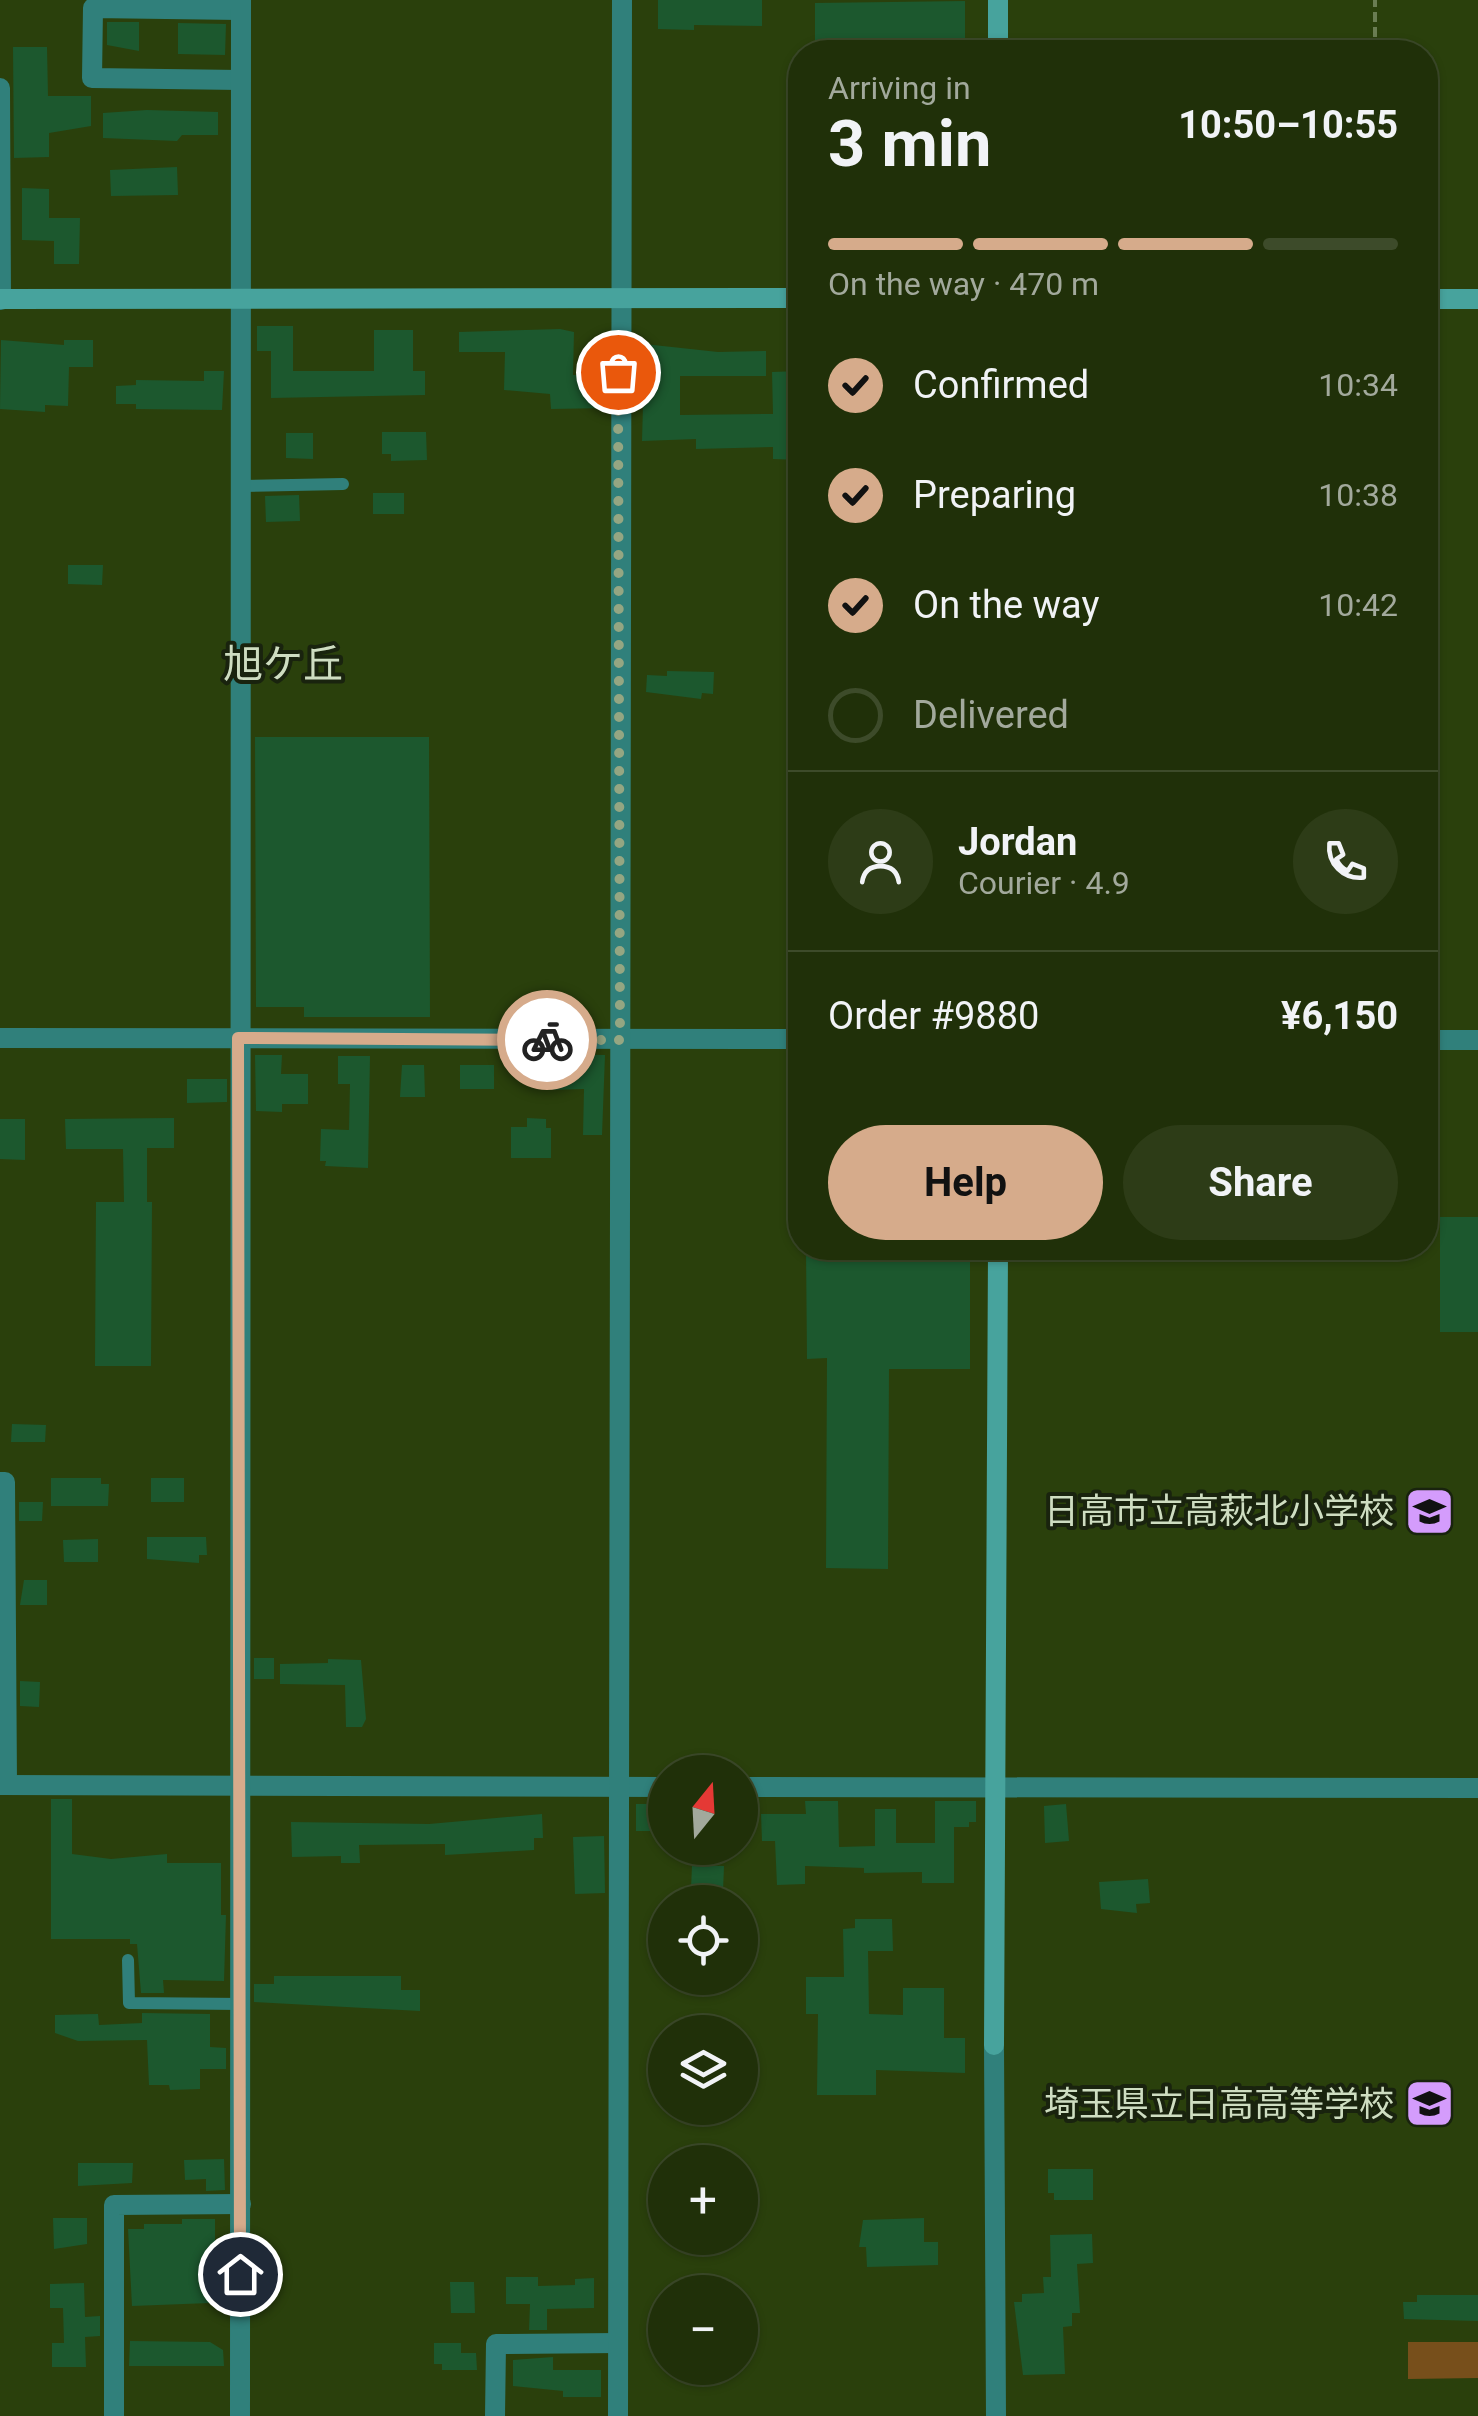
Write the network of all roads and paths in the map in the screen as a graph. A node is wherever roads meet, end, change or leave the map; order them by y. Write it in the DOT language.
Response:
graph roads {
  1 [pos="622,0"];
  2 [pos="998,0"];
  3 [pos="1375,0"];
  4 [pos="240,5"];
  5 [pos="998,40"];
  6 [pos="1375,40"];
  7 [pos="240,80"];
  8 [pos="0,88"];
  9 [pos="240,298"];
  10 [pos="619,298"];
  11 [pos="788,298"];
  12 [pos="1438,299"];
  13 [pos="1478,299"];
  14 [pos="0,300"];
  15 [pos="342,484"];
  16 [pos="240,486"];
  17 [pos="0,1038"];
  18 [pos="238,1038"];
  19 [pos="788,1038"];
  20 [pos="620,1040"];
  21 [pos="1438,1040"];
  22 [pos="1478,1040"];
  23 [pos="998,1260"];
  24 [pos="0,1482"];
  25 [pos="3,1785"];
  26 [pos="242,1786"];
  27 [pos="994,1786"];
  28 [pos="619,1787"];
  29 [pos="648,1787"];
  30 [pos="758,1787"];
  31 [pos="1478,1788"];
  32 [pos="128,1960"];
  33 [pos="243,2004"];
  34 [pos="241,2204"];
  35 [pos="618,2343"];
  36 [pos="114,2416"];
  37 [pos="240,2416"];
  38 [pos="495,2416"];
  39 [pos="618,2416"];
  40 [pos="996,2416"];
  1 -- 10 [label="street"];
  2 -- 5 [label="street"];
  3 -- 6 [label="path"];
  4 -- 7 [label="street"];
  4 -- 7 [label="street"];
  7 -- 9 [label="street"];
  8 -- 14 [label="street"];
  9 -- 10 [label="street"];
  9 -- 14 [label="street"];
  9 -- 16 [label="street"];
  10 -- 11 [label="street"];
  10 -- 20 [label="street"];
  12 -- 13 [label="street"];
  15 -- 16 [label="lane"];
  16 -- 18 [label="street"];
  17 -- 18 [label="street"];
  18 -- 20 [label="street"];
  18 -- 26 [label="street"];
  19 -- 20 [label="street"];
  20 -- 28 [label="street"];
  21 -- 22 [label="street"];
  23 -- 27 [label="street"];
  24 -- 25 [label="street"];
  25 -- 26 [label="street"];
  26 -- 28 [label="street"];
  26 -- 33 [label="street"];
  27 -- 30 [label="street"];
  27 -- 31 [label="street"];
  27 -- 40 [label="street"];
  28 -- 29 [label="street"];
  28 -- 35 [label="street"];
  32 -- 33 [label="lane"];
  33 -- 34 [label="street"];
  34 -- 36 [label="street"];
  34 -- 37 [label="street"];
  35 -- 38 [label="street"];
  35 -- 39 [label="street"];
}
